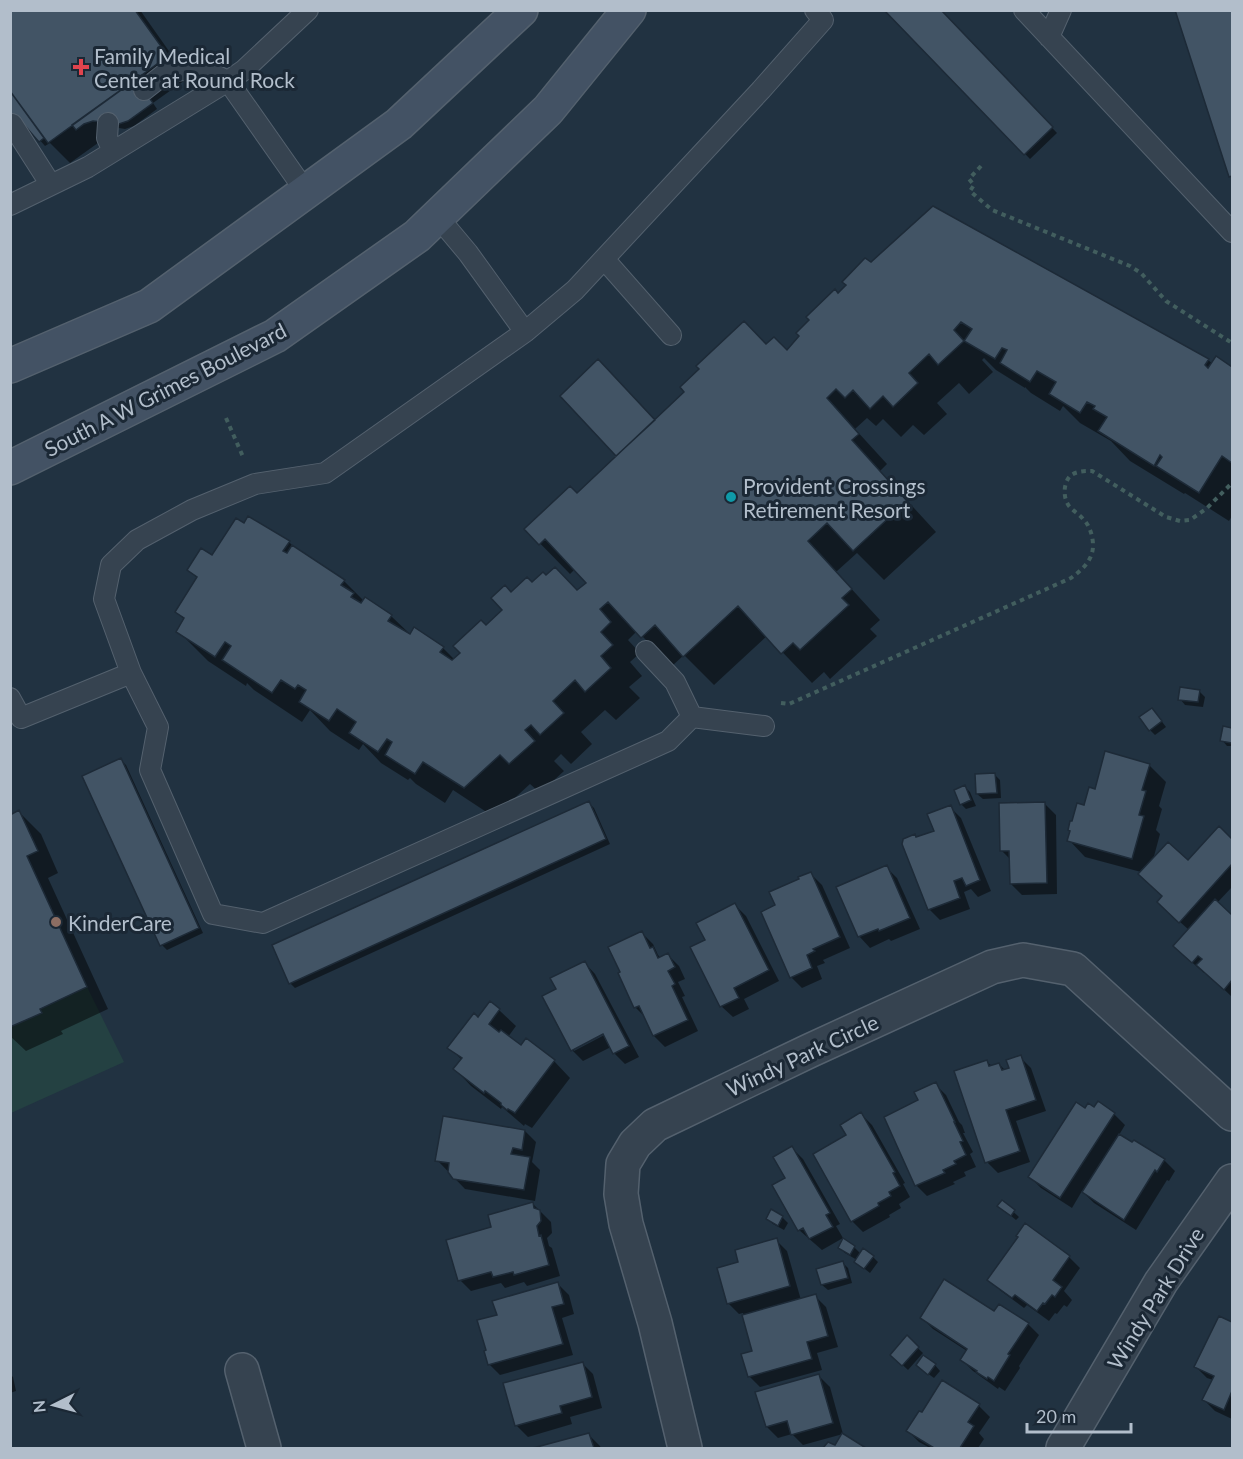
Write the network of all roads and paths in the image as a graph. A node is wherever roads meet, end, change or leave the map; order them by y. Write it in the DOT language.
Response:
graph roads {
  1 [pos="521,10"];
  2 [pos="628,10"];
  3 [pos="815,10"];
  4 [pos="1024,10"];
  5 [pos="1061,10"];
  6 [pos="295,15"];
  7 [pos="1049,37"];
  8 [pos="228,81"];
  9 [pos="144,90"];
  10 [pos="108,123"];
  11 [pos="12,124"];
  12 [pos="113,151"];
  13 [pos="981,166"];
  14 [pos="51,185"];
  15 [pos="306,192"];
  16 [pos="10,205"];
  17 [pos="438,216"];
  18 [pos="1233,232"];
  19 [pos="604,259"];
  20 [pos="525,332"];
  21 [pos="671,335"];
  22 [pos="1233,343"];
  23 [pos="10,366"];
  24 [pos="10,468"];
  25 [pos="1233,483"];
  26 [pos="646,651"];
  27 [pos="131,673"];
  28 [pos="10,698"];
  29 [pos="692,717"];
  30 [pos="764,726"];
  31 [pos="1233,1114"];
  32 [pos="1233,1181"];
  33 [pos="242,1370"];
  34 [pos="1074,1445"];
  35 [pos="264,1449"];
  36 [pos="685,1449"];
  1 -- 15 [label="main road"];
  2 -- 17 [label="main road, South A W Grimes Boulevard"];
  3 -- 19 [label="lane"];
  4 -- 7 [label="lane"];
  5 -- 7 [label="lane"];
  6 -- 8 [label="lane"];
  7 -- 18 [label="lane"];
  8 -- 9 [label="lane"];
  8 -- 12 [label="lane"];
  8 -- 15 [label="lane"];
  10 -- 12 [label="lane"];
  11 -- 14 [label="lane"];
  12 -- 14 [label="lane"];
  13 -- 22 [label="path"];
  14 -- 16 [label="lane"];
  15 -- 23 [label="main road"];
  17 -- 20 [label="lane"];
  17 -- 24 [label="main road, South A W Grimes Boulevard"];
  19 -- 20 [label="lane"];
  19 -- 21 [label="lane"];
  20 -- 27 [label="lane"];
  25 -- 30 [label="path"];
  26 -- 29 [label="lane"];
  27 -- 28 [label="lane"];
  27 -- 29 [label="lane"];
  29 -- 30 [label="lane"];
  31 -- 36 [label="street, Windy Park Circle"];
  32 -- 34 [label="street, Windy Park Drive"];
  33 -- 35 [label="street"];
}
